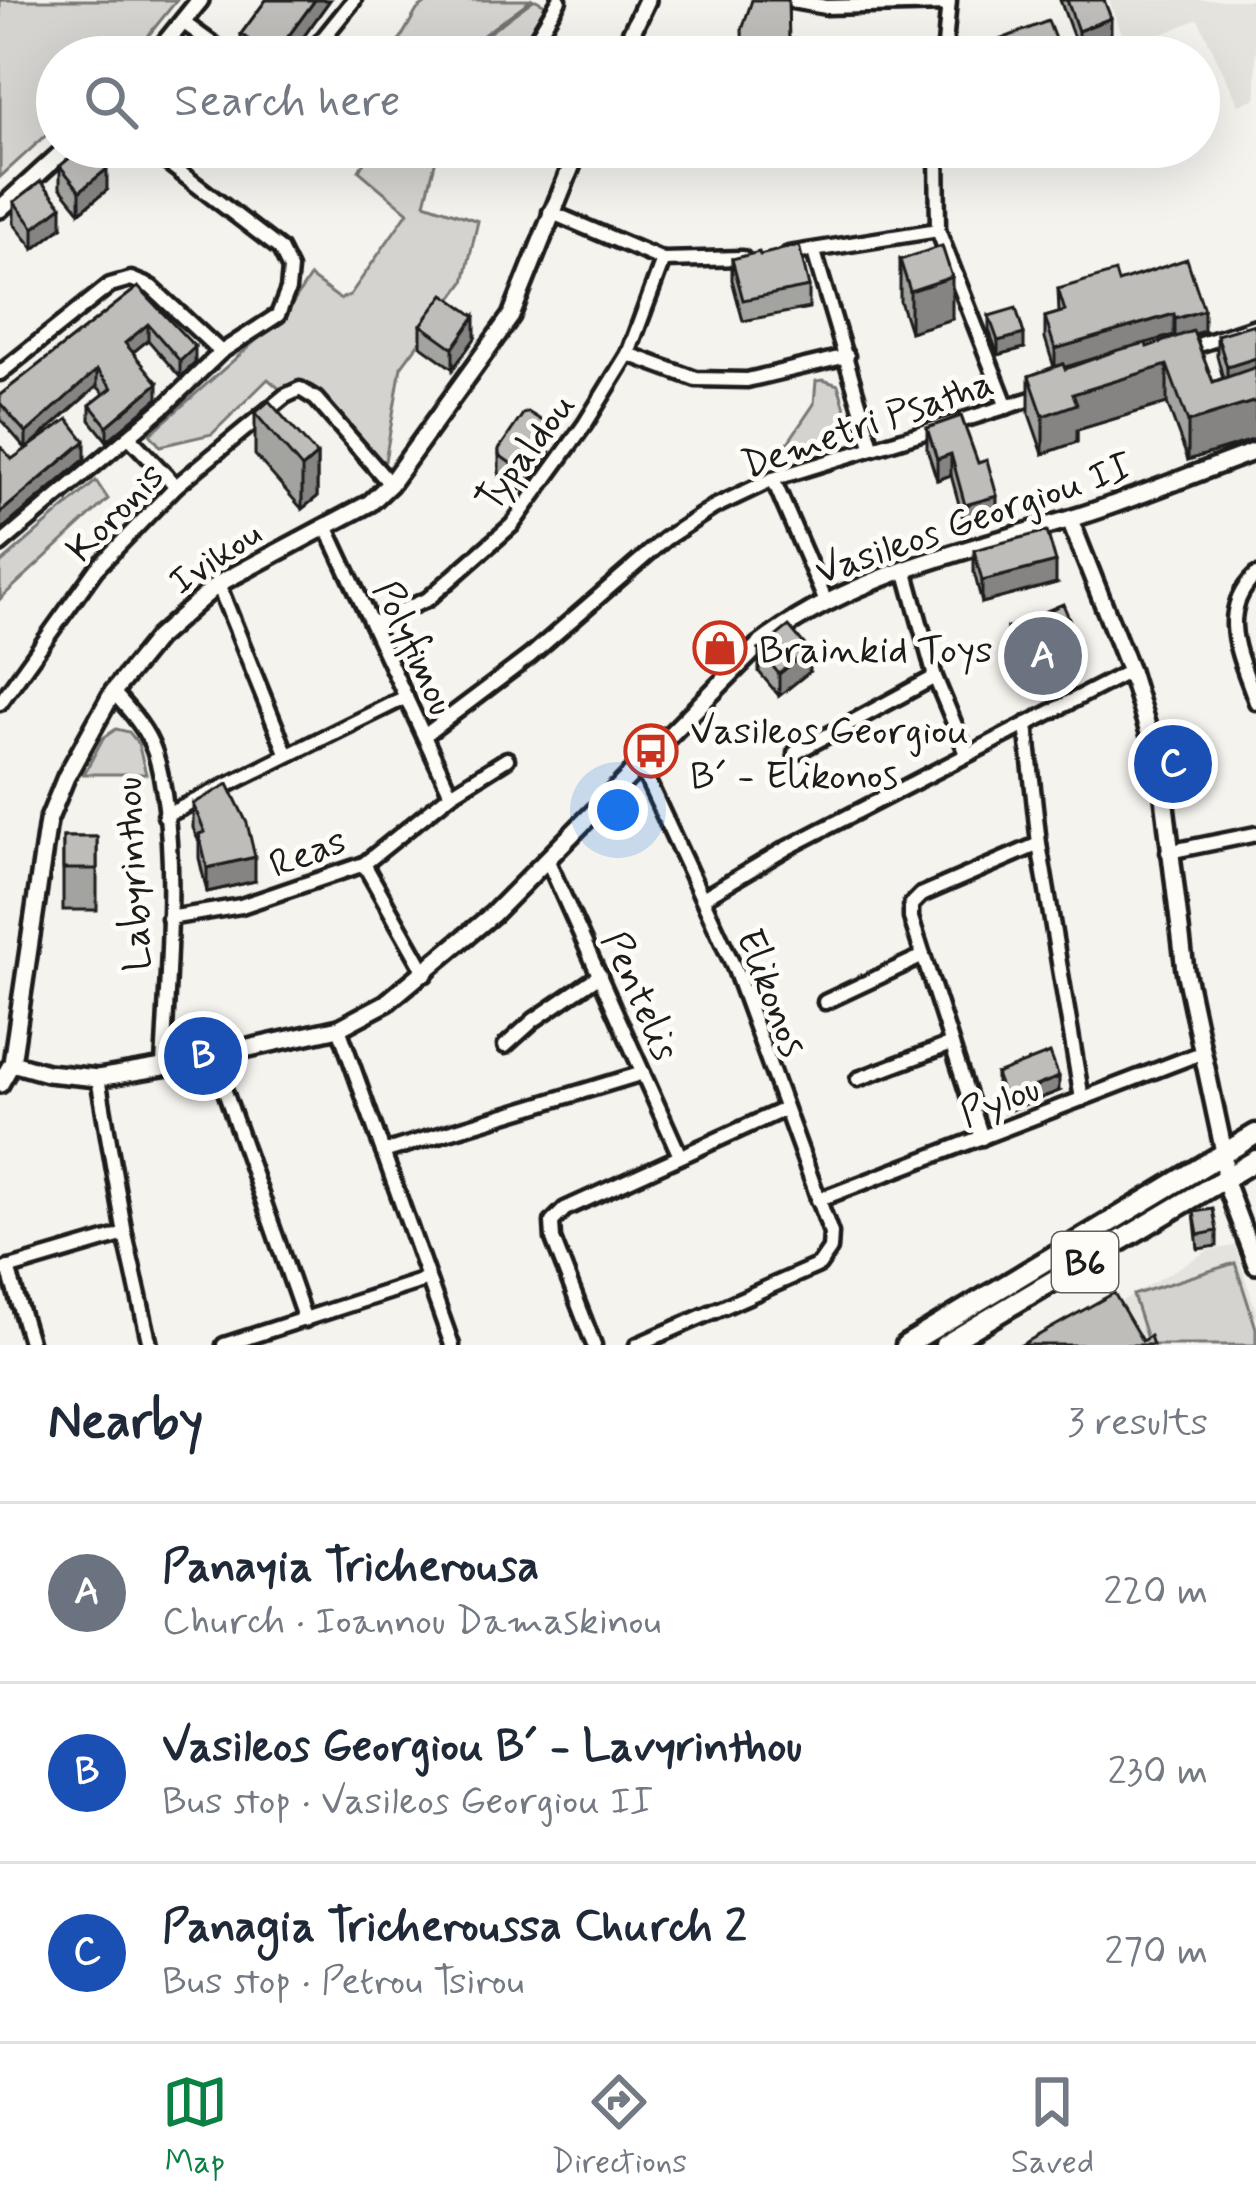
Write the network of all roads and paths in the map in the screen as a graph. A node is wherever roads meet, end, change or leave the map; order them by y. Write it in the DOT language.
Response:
graph roads {
  1 [pos="200,0"];
  2 [pos="354,0"];
  3 [pos="559,0"];
  4 [pos="647,0"];
  5 [pos="786,0"];
  6 [pos="948,2"];
  7 [pos="826,4"];
  8 [pos="184,22"];
  9 [pos="172,36"];
  10 [pos="203,36"];
  11 [pos="325,36"];
  12 [pos="538,36"];
  13 [pos="630,36"];
  14 [pos="946,36"];
  15 [pos="45,168"];
  16 [pos="174,168"];
  17 [pos="570,168"];
  18 [pos="937,168"];
  19 [pos="0,209"];
  20 [pos="550,212"];
  21 [pos="938,230"];
  22 [pos="814,252"];
  23 [pos="775,255"];
  24 [pos="756,257"];
  25 [pos="663,260"];
  26 [pos="1256,326"];
  27 [pos="221,352"];
  28 [pos="628,354"];
  29 [pos="847,356"];
  30 [pos="1165,356"];
  31 [pos="0,373"];
  32 [pos="1052,392"];
  33 [pos="1006,406"];
  34 [pos="129,437"];
  35 [pos="872,446"];
  36 [pos="1256,451"];
  37 [pos="773,479"];
  38 [pos="390,484"];
  39 [pos="176,486"];
  40 [pos="1070,520"];
  41 [pos="326,526"];
  42 [pos="0,545"];
  43 [pos="905,568"];
  44 [pos="1256,575"];
  45 [pos="218,584"];
  46 [pos="826,602"];
  47 [pos="372,624"];
  48 [pos="1130,671"];
  49 [pos="935,677"];
  50 [pos="113,692"];
  51 [pos="406,697"];
  52 [pos="1256,702"];
  53 [pos="0,703"];
  54 [pos="1026,724"];
  55 [pos="424,736"];
  56 [pos="795,753"];
  57 [pos="967,754"];
  58 [pos="287,755"];
  59 [pos="507,759"];
  60 [pos="640,764"];
  61 [pos="451,794"];
  62 [pos="166,816"];
  63 [pos="1256,834"];
  64 [pos="1039,844"];
  65 [pos="1168,852"];
  66 [pos="548,859"];
  67 [pos="364,864"];
  68 [pos="703,898"];
  69 [pos="169,918"];
  70 [pos="923,956"];
  71 [pos="426,974"];
  72 [pos="600,975"];
  73 [pos="825,1002"];
  74 [pos="339,1028"];
  75 [pos="951,1044"];
  76 [pos="505,1046"];
  77 [pos="1201,1053"];
  78 [pos="213,1058"];
  79 [pos="163,1067"];
  80 [pos="4,1071"];
  81 [pos="644,1073"];
  82 [pos="98,1078"];
  83 [pos="858,1079"];
  84 [pos="1082,1099"];
  85 [pos="785,1109"];
  86 [pos="1256,1134"];
  87 [pos="982,1138"];
  88 [pos="383,1152"];
  89 [pos="1224,1152"];
  90 [pos="680,1156"];
  91 [pos="1256,1160"];
  92 [pos="1225,1179"];
  93 [pos="818,1200"];
  94 [pos="124,1234"];
  95 [pos="1256,1265"];
  96 [pos="4,1269"];
  97 [pos="428,1279"];
  98 [pos="305,1320"];
  99 [pos="32,1345"];
  100 [pos="150,1345"];
  101 [pos="224,1345"];
  102 [pos="452,1345"];
  103 [pos="594,1345"];
  104 [pos="637,1345"];
  105 [pos="906,1345"];
  106 [pos="945,1345"];
  1 -- 8 [label="street"];
  2 -- 11 [label="street"];
  3 -- 12 [label="street"];
  4 -- 13 [label="street"];
  5 -- 7 [label="street"];
  6 -- 7 [label="street"];
  6 -- 14 [label="street"];
  8 -- 9 [label="street"];
  8 -- 10 [label="street"];
  15 -- 19 [label="street"];
  16 -- 27 [label="street"];
  17 -- 20 [label="street, Ivikou"];
  18 -- 21 [label="street"];
  20 -- 25 [label="street"];
  20 -- 38 [label="street, Ivikou"];
  21 -- 22 [label="street"];
  21 -- 33 [label="street"];
  22 -- 23 [label="street"];
  22 -- 29 [label="street"];
  24 -- 25 [label="street"];
  25 -- 28 [label="street, Typaldou"];
  26 -- 30 [label="street"];
  27 -- 31 [label="street"];
  27 -- 34 [label="street"];
  28 -- 29 [label="street"];
  28 -- 47 [label="street, Typaldou"];
  29 -- 35 [label="street"];
  32 -- 33 [label="street, Demetri Psatha"];
  33 -- 35 [label="street, Demetri Psatha"];
  34 -- 39 [label="street"];
  34 -- 42 [label="street"];
  35 -- 37 [label="street, Demetri Psatha"];
  36 -- 40 [label="street, Vasileos Georgiou II"];
  37 -- 46 [label="street"];
  37 -- 55 [label="street, Demetri Psatha"];
  38 -- 39 [label="street, Koronis"];
  38 -- 41 [label="street, Ivikou"];
  39 -- 53 [label="street, Koronis"];
  40 -- 43 [label="street, Vasileos Georgiou II"];
  40 -- 48 [label="street"];
  41 -- 45 [label="street, Ivikou"];
  41 -- 47 [label="street, Polyfimou"];
  43 -- 46 [label="street, Vasileos Georgiou II"];
  43 -- 49 [label="street"];
  44 -- 52 [label="street"];
  45 -- 50 [label="street, Ivikou"];
  45 -- 58 [label="street"];
  46 -- 60 [label="street, Vasileos Georgiou II"];
  47 -- 51 [label="street, Polyfimou"];
  48 -- 54 [label="street"];
  48 -- 65 [label="street"];
  49 -- 56 [label="street"];
  49 -- 57 [label="street"];
  50 -- 62 [label="street, Labyrinthou"];
  50 -- 80 [label="street, Ivikou"];
  51 -- 55 [label="street, Polyfimou"];
  51 -- 58 [label="street"];
  54 -- 57 [label="street"];
  54 -- 64 [label="street"];
  55 -- 61 [label="street, Polyfimou"];
  57 -- 68 [label="street"];
  58 -- 62 [label="street"];
  59 -- 61 [label="street, Reas"];
  60 -- 66 [label="street, Vasileos Georgiou II"];
  60 -- 68 [label="street, Elikonos"];
  61 -- 67 [label="street, Reas"];
  62 -- 69 [label="street, Labyrinthou"];
  63 -- 65 [label="street"];
  64 -- 70 [label="street"];
  64 -- 84 [label="street"];
  65 -- 77 [label="street"];
  66 -- 71 [label="street, Vasileos Georgiou II"];
  66 -- 72 [label="street, Pentelis"];
  67 -- 69 [label="street, Reas"];
  67 -- 71 [label="street"];
  68 -- 85 [label="street, Elikonos"];
  69 -- 79 [label="street, Labyrinthou"];
  70 -- 73 [label="street"];
  70 -- 75 [label="street"];
  71 -- 74 [label="street, Vasileos Georgiou II"];
  72 -- 76 [label="street"];
  72 -- 81 [label="street, Pentelis"];
  74 -- 78 [label="street, Vasileos Georgiou II"];
  74 -- 88 [label="street"];
  75 -- 83 [label="street"];
  75 -- 87 [label="street"];
  77 -- 84 [label="street, Pylou"];
  77 -- 89 [label="street"];
  78 -- 79 [label="street, Vasileos Georgiou II"];
  78 -- 98 [label="street"];
  79 -- 82 [label="street, Vasileos Georgiou II"];
  80 -- 82 [label="street, Vasileos Georgiou II"];
  81 -- 88 [label="street"];
  81 -- 90 [label="street, Pentelis"];
  82 -- 94 [label="street"];
  84 -- 87 [label="street, Pylou"];
  85 -- 90 [label="street"];
  85 -- 93 [label="street, Elikonos"];
  86 -- 89 [label="main road, B6"];
  87 -- 93 [label="street, Pylou"];
  88 -- 97 [label="street"];
  89 -- 92 [label="street"];
  89 -- 105 [label="main road, B6"];
  90 -- 103 [label="street"];
  91 -- 92 [label="main road, B6"];
  92 -- 95 [label="street"];
  92 -- 106 [label="main road, B6"];
  93 -- 104 [label="street, Elikonos"];
  94 -- 96 [label="street"];
  94 -- 100 [label="street"];
  96 -- 99 [label="street"];
  97 -- 98 [label="street"];
  97 -- 102 [label="street"];
  98 -- 101 [label="street"];
}
